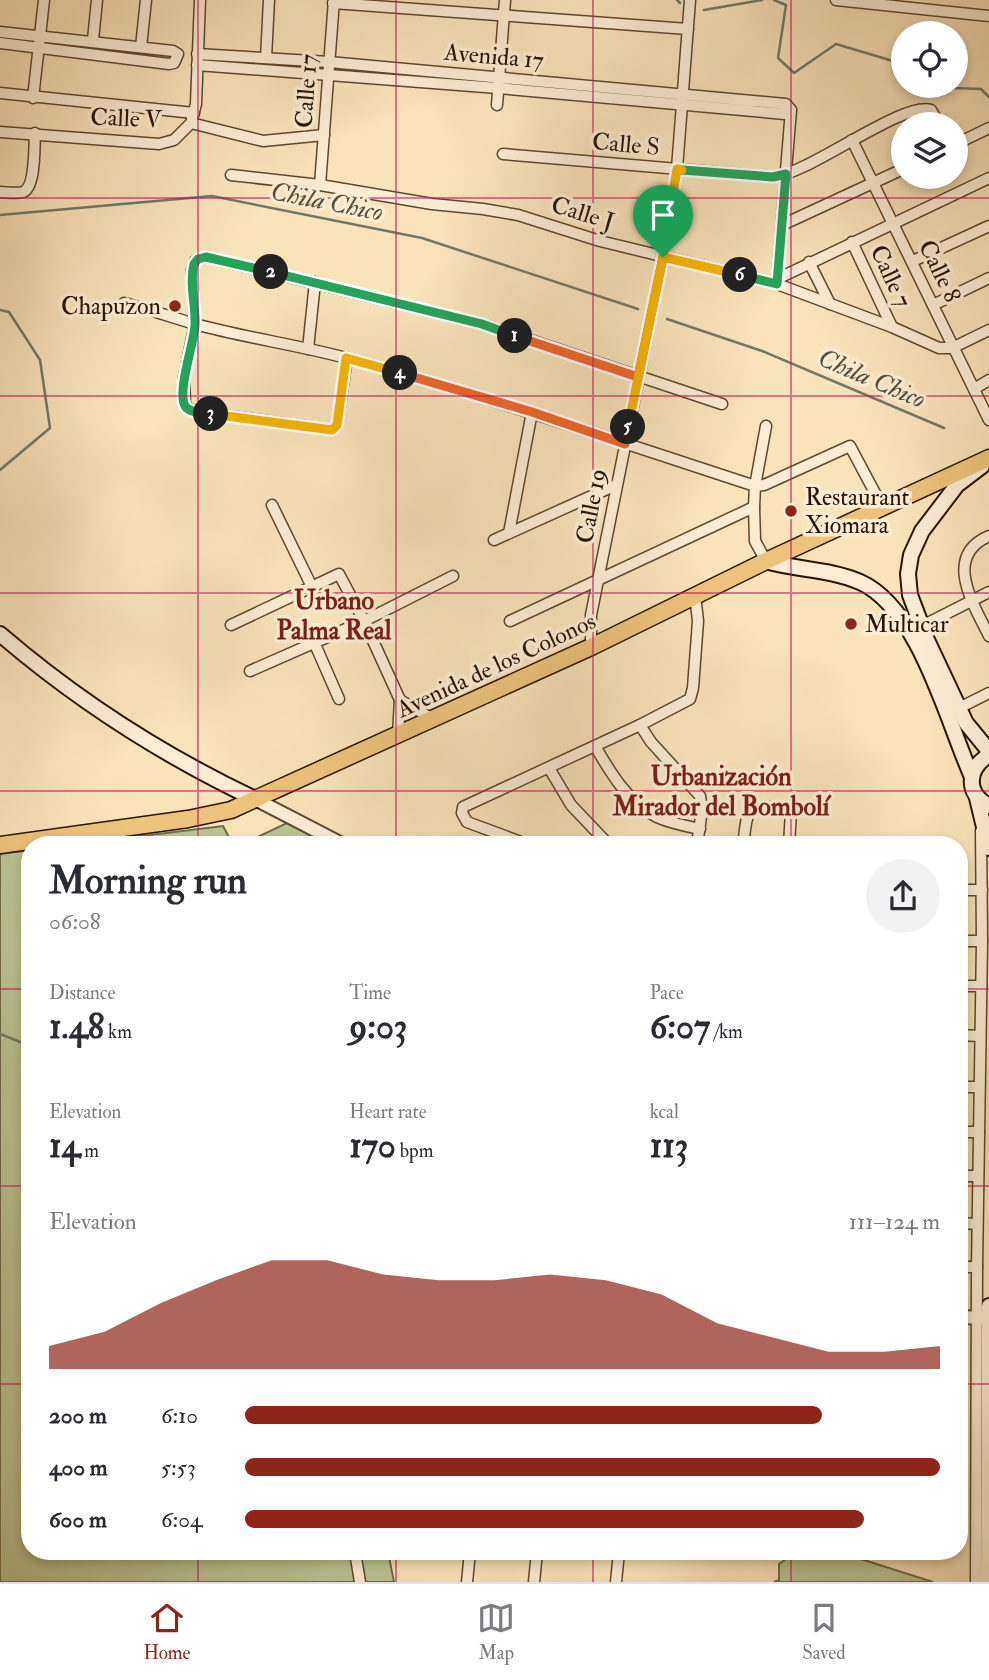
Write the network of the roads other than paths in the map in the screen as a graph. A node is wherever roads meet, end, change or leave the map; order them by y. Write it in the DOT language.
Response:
graph roads {
  1 [pos="44,0"];
  2 [pos="97,0"];
  3 [pos="146,0"];
  4 [pos="200,0"];
  5 [pos="269,0"];
  6 [pos="505,0"];
  7 [pos="690,0"];
  8 [pos="836,0"];
  9 [pos="334,1"];
  10 [pos="918,4"];
  11 [pos="504,15"];
  12 [pos="989,16"];
  13 [pos="688,29"];
  14 [pos="0,32"];
  15 [pos="93,40"];
  16 [pos="39,41"];
  17 [pos="0,43"];
  18 [pos="141,47"];
  19 [pos="266,58"];
  20 [pos="197,60"];
  21 [pos="329,62"];
  22 [pos="328,75"];
  23 [pos="499,83"];
  24 [pos="0,93"];
  25 [pos="33,98"];
  26 [pos="683,100"];
  27 [pos="497,105"];
  28 [pos="912,112"];
  29 [pos="931,112"];
  30 [pos="192,118"];
  31 [pos="891,122"];
  32 [pos="988,128"];
  33 [pos="0,132"];
  34 [pos="35,133"];
  35 [pos="324,135"];
  36 [pos="968,138"];
  37 [pos="852,140"];
  38 [pos="503,154"];
  39 [pos="677,169"];
  40 [pos="786,174"];
  41 [pos="231,175"];
  42 [pos="891,175"];
  43 [pos="989,178"];
  44 [pos="320,184"];
  45 [pos="873,184"];
  46 [pos="0,192"];
  47 [pos="893,223"];
  48 [pos="782,225"];
  49 [pos="989,226"];
  50 [pos="852,242"];
  51 [pos="663,257"];
  52 [pos="913,261"];
  53 [pos="809,262"];
  54 [pos="989,278"];
  55 [pos="777,281"];
  56 [pos="315,282"];
  57 [pos="124,303"];
  58 [pos="830,304"];
  59 [pos="933,304"];
  60 [pos="195,324"];
  61 [pos="892,327"];
  62 [pos="989,330"];
  63 [pos="952,348"];
  64 [pos="308,349"];
  65 [pos="346,358"];
  66 [pos="638,377"];
  67 [pos="989,380"];
  68 [pos="974,389"];
  69 [pos="722,404"];
  70 [pos="532,412"];
  71 [pos="989,420"];
  72 [pos="766,426"];
  73 [pos="625,444"];
  74 [pos="989,460"];
  75 [pos="616,485"];
  76 [pos="755,486"];
  77 [pos="272,505"];
  78 [pos="754,507"];
  79 [pos="883,508"];
  80 [pos="509,533"];
  81 [pos="989,536"];
  82 [pos="494,540"];
  83 [pos="766,561"];
  84 [pos="453,576"];
  85 [pos="598,581"];
  86 [pos="312,587"];
  87 [pos="989,592"];
  88 [pos="695,595"];
  89 [pos="972,601"];
  90 [pos="364,621"];
  91 [pos="510,621"];
  92 [pos="231,625"];
  93 [pos="922,626"];
  94 [pos="0,634"];
  95 [pos="989,636"];
  96 [pos="314,642"];
  97 [pos="591,647"];
  98 [pos="250,671"];
  99 [pos="989,693"];
  100 [pos="339,699"];
  101 [pos="400,700"];
  102 [pos="959,708"];
  103 [pos="431,718"];
  104 [pos="640,725"];
  105 [pos="398,734"];
  106 [pos="595,746"];
  107 [pos="989,753"];
  108 [pos="549,768"];
  109 [pos="972,777"];
  110 [pos="257,800"];
  111 [pos="982,807"];
  112 [pos="700,829"];
  113 [pos="65,836"];
  114 [pos="327,836"];
  115 [pos="505,836"];
  116 [pos="600,836"];
  117 [pos="699,836"];
  118 [pos="745,836"];
  119 [pos="790,836"];
  120 [pos="21,842"];
  121 [pos="0,845"];
  122 [pos="989,848"];
  123 [pos="968,890"];
  124 [pos="982,890"];
  125 [pos="968,941"];
  126 [pos="982,941"];
  127 [pos="968,986"];
  128 [pos="981,986"];
  129 [pos="968,1035"];
  130 [pos="980,1035"];
  131 [pos="968,1087"];
  132 [pos="979,1087"];
  133 [pos="968,1132"];
  134 [pos="979,1132"];
  135 [pos="968,1176"];
  136 [pos="978,1176"];
  137 [pos="968,1224"];
  138 [pos="977,1224"];
  139 [pos="968,1267"];
  140 [pos="977,1267"];
  141 [pos="989,1306"];
  142 [pos="985,1318"];
  143 [pos="356,1560"];
  144 [pos="469,1560"];
  145 [pos="536,1560"];
  146 [pos="618,1560"];
  147 [pos="360,1582"];
  148 [pos="467,1582"];
  149 [pos="534,1582"];
  150 [pos="616,1582"];
  151 [pos="976,1582"];
  152 [pos="989,1582"];
  1 -- 16 [label="street"];
  2 -- 15 [label="street"];
  3 -- 18 [label="street"];
  4 -- 20 [label="street"];
  5 -- 19 [label="street"];
  6 -- 11 [label="street"];
  7 -- 13 [label="street, Calle 19"];
  8 -- 10 [label="street"];
  9 -- 11 [label="street"];
  9 -- 21 [label="street, Calle 17"];
  10 -- 12 [label="street"];
  11 -- 13 [label="street"];
  11 -- 23 [label="street"];
  13 -- 26 [label="street, Calle 19"];
  14 -- 16 [label="street"];
  15 -- 16 [label="street"];
  15 -- 18 [label="street"];
  16 -- 17 [label="street"];
  16 -- 18 [label="street"];
  16 -- 25 [label="street"];
  19 -- 20 [label="street, Avenida 17"];
  19 -- 21 [label="street, Avenida 17"];
  20 -- 22 [label="street, Avenida 17"];
  20 -- 30 [label="street"];
  21 -- 22 [label="street, Calle 17"];
  21 -- 23 [label="street, Avenida 17"];
  22 -- 23 [label="street, Avenida 17"];
  22 -- 35 [label="street, Calle 17"];
  23 -- 26 [label="street, Avenida 17"];
  23 -- 27 [label="street"];
  24 -- 25 [label="street"];
  25 -- 30 [label="street"];
  26 -- 39 [label="street, Calle 19"];
  26 -- 40 [label="street, Avenida 17"];
  28 -- 29 [label="street"];
  30 -- 34 [label="street, Calle V"];
  30 -- 35 [label="street, Calle V"];
  31 -- 37 [label="street"];
  32 -- 36 [label="street"];
  33 -- 34 [label="street, Calle V"];
  34 -- 46 [label="street"];
  35 -- 44 [label="street, Calle 17"];
  37 -- 40 [label="street"];
  37 -- 45 [label="street, Calle 8"];
  38 -- 39 [label="street, Calle S"];
  39 -- 40 [label="street, Calle S"];
  39 -- 51 [label="street, Calle 19"];
  40 -- 48 [label="street"];
  41 -- 44 [label="street, Calle J"];
  42 -- 45 [label="street"];
  43 -- 47 [label="street"];
  44 -- 51 [label="street, Calle J"];
  45 -- 47 [label="street, Calle 8"];
  45 -- 48 [label="street"];
  47 -- 50 [label="street"];
  47 -- 52 [label="street, Calle 8"];
  48 -- 55 [label="street"];
  49 -- 52 [label="street"];
  50 -- 53 [label="street"];
  50 -- 61 [label="street, Calle 7"];
  51 -- 55 [label="street, Calle J"];
  51 -- 66 [label="street, Calle 19"];
  52 -- 59 [label="street, Calle 8"];
  53 -- 55 [label="street"];
  53 -- 58 [label="street"];
  54 -- 59 [label="street"];
  55 -- 58 [label="street, Calle J"];
  56 -- 60 [label="street"];
  56 -- 64 [label="street"];
  56 -- 66 [label="street"];
  57 -- 60 [label="street"];
  58 -- 61 [label="street, Calle J"];
  59 -- 63 [label="street, Calle 8"];
  60 -- 64 [label="street"];
  60 -- 65 [label="street"];
  61 -- 63 [label="street, Calle J"];
  62 -- 63 [label="street"];
  63 -- 68 [label="street, Calle 8"];
  64 -- 65 [label="street"];
  65 -- 70 [label="street"];
  66 -- 69 [label="street"];
  66 -- 73 [label="street, Calle 19"];
  67 -- 68 [label="street"];
  68 -- 71 [label="street, Calle 8"];
  70 -- 73 [label="street"];
  70 -- 80 [label="street"];
  72 -- 76 [label="street"];
  73 -- 75 [label="street, Calle 19"];
  73 -- 76 [label="street"];
  74 -- 79 [label="highway, Avenida de los Colonos"];
  74 -- 93 [label="main road"];
  75 -- 80 [label="street"];
  75 -- 85 [label="street, Calle 19"];
  76 -- 78 [label="street"];
  76 -- 79 [label="street"];
  77 -- 86 [label="street"];
  78 -- 83 [label="street"];
  78 -- 85 [label="street"];
  79 -- 83 [label="highway, Avenida de los Colonos"];
  80 -- 82 [label="street"];
  81 -- 89 [label="street"];
  83 -- 88 [label="highway, Avenida de los Colonos"];
  83 -- 109 [label="main road"];
  84 -- 90 [label="street"];
  85 -- 91 [label="street"];
  85 -- 97 [label="street, Calle 19"];
  86 -- 90 [label="street"];
  86 -- 92 [label="street"];
  87 -- 89 [label="street"];
  88 -- 97 [label="highway, Avenida de los Colonos"];
  88 -- 104 [label="street"];
  89 -- 93 [label="street"];
  89 -- 95 [label="street"];
  90 -- 96 [label="street"];
  90 -- 101 [label="street"];
  93 -- 102 [label="main road"];
  94 -- 110 [label="main road"];
  96 -- 98 [label="street"];
  96 -- 100 [label="street"];
  97 -- 103 [label="highway, Avenida de los Colonos"];
  99 -- 102 [label="street"];
  101 -- 103 [label="street"];
  101 -- 105 [label="street"];
  102 -- 107 [label="main road"];
  103 -- 105 [label="highway, Avenida de los Colonos"];
  104 -- 106 [label="street"];
  104 -- 112 [label="street"];
  105 -- 110 [label="highway, Avenida de los Colonos"];
  106 -- 108 [label="street"];
  106 -- 112 [label="street"];
  107 -- 109 [label="main road"];
  108 -- 115 [label="street"];
  108 -- 116 [label="street"];
  109 -- 111 [label="main road"];
  110 -- 113 [label="highway, Avenida de los Colonos"];
  110 -- 114 [label="street"];
  111 -- 122 [label="main road"];
  111 -- 124 [label="street"];
  112 -- 117 [label="street"];
  118 -- 119 [label="street"];
  120 -- 121 [label="highway, Avenida de los Colonos"];
  123 -- 124 [label="street"];
  124 -- 126 [label="street"];
  125 -- 126 [label="street"];
  126 -- 128 [label="street"];
  127 -- 128 [label="street"];
  128 -- 130 [label="street"];
  129 -- 130 [label="street"];
  130 -- 132 [label="street"];
  131 -- 132 [label="street"];
  132 -- 134 [label="street"];
  133 -- 134 [label="street"];
  134 -- 136 [label="street"];
  135 -- 136 [label="street"];
  136 -- 138 [label="street"];
  137 -- 138 [label="street"];
  138 -- 140 [label="street"];
  139 -- 140 [label="street"];
  140 -- 142 [label="street"];
  141 -- 142 [label="main road"];
  142 -- 151 [label="street"];
  142 -- 152 [label="main road"];
  143 -- 147 [label="street"];
  144 -- 148 [label="street"];
  145 -- 149 [label="street"];
  146 -- 150 [label="street"];
}
